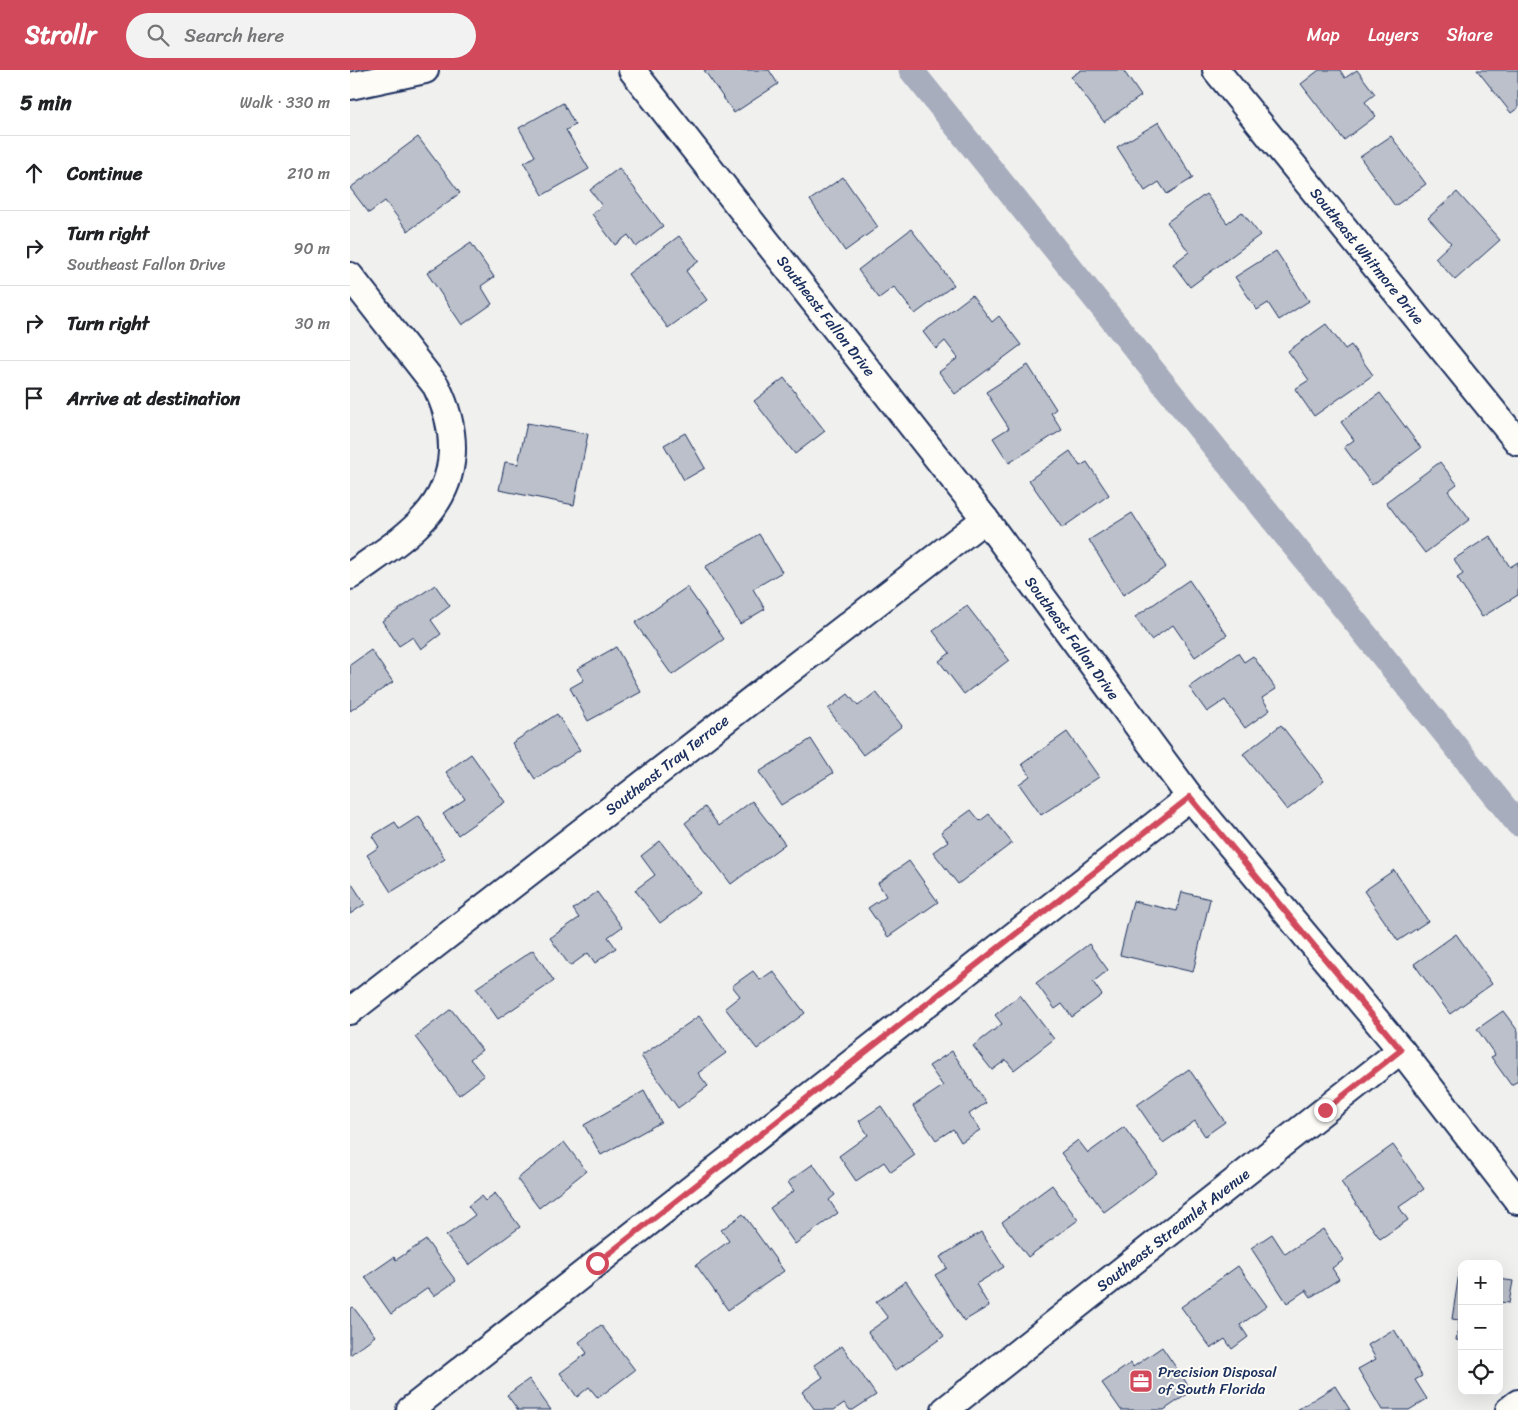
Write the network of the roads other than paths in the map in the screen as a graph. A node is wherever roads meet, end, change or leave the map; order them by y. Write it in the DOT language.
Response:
graph roads {
  1 [pos="425,70"];
  2 [pos="632,70"];
  3 [pos="1216,70"];
  4 [pos="350,86"];
  5 [pos="350,276"];
  6 [pos="1518,442"];
  7 [pos="985,519"];
  8 [pos="350,576"];
  9 [pos="1190,797"];
  10 [pos="350,1011"];
  11 [pos="1401,1050"];
  12 [pos="1518,1201"];
  13 [pos="1518,1403"];
  14 [pos="410,1410"];
  15 [pos="945,1410"];
  16 [pos="1509,1410"];
  1 -- 4 [label="street"];
  2 -- 7 [label="street, Southeast Fallon Drive"];
  3 -- 6 [label="street, Southeast Whitmore Drive"];
  5 -- 8 [label="street"];
  7 -- 9 [label="street, Southeast Fallon Drive"];
  7 -- 10 [label="street, Southeast Tray Terrace"];
  9 -- 11 [label="street, Southeast Fallon Drive"];
  9 -- 14 [label="street"];
  11 -- 12 [label="street, Southeast Fallon Drive"];
  11 -- 15 [label="street, Southeast Streamlet Avenue"];
  13 -- 16 [label="street"];
}
